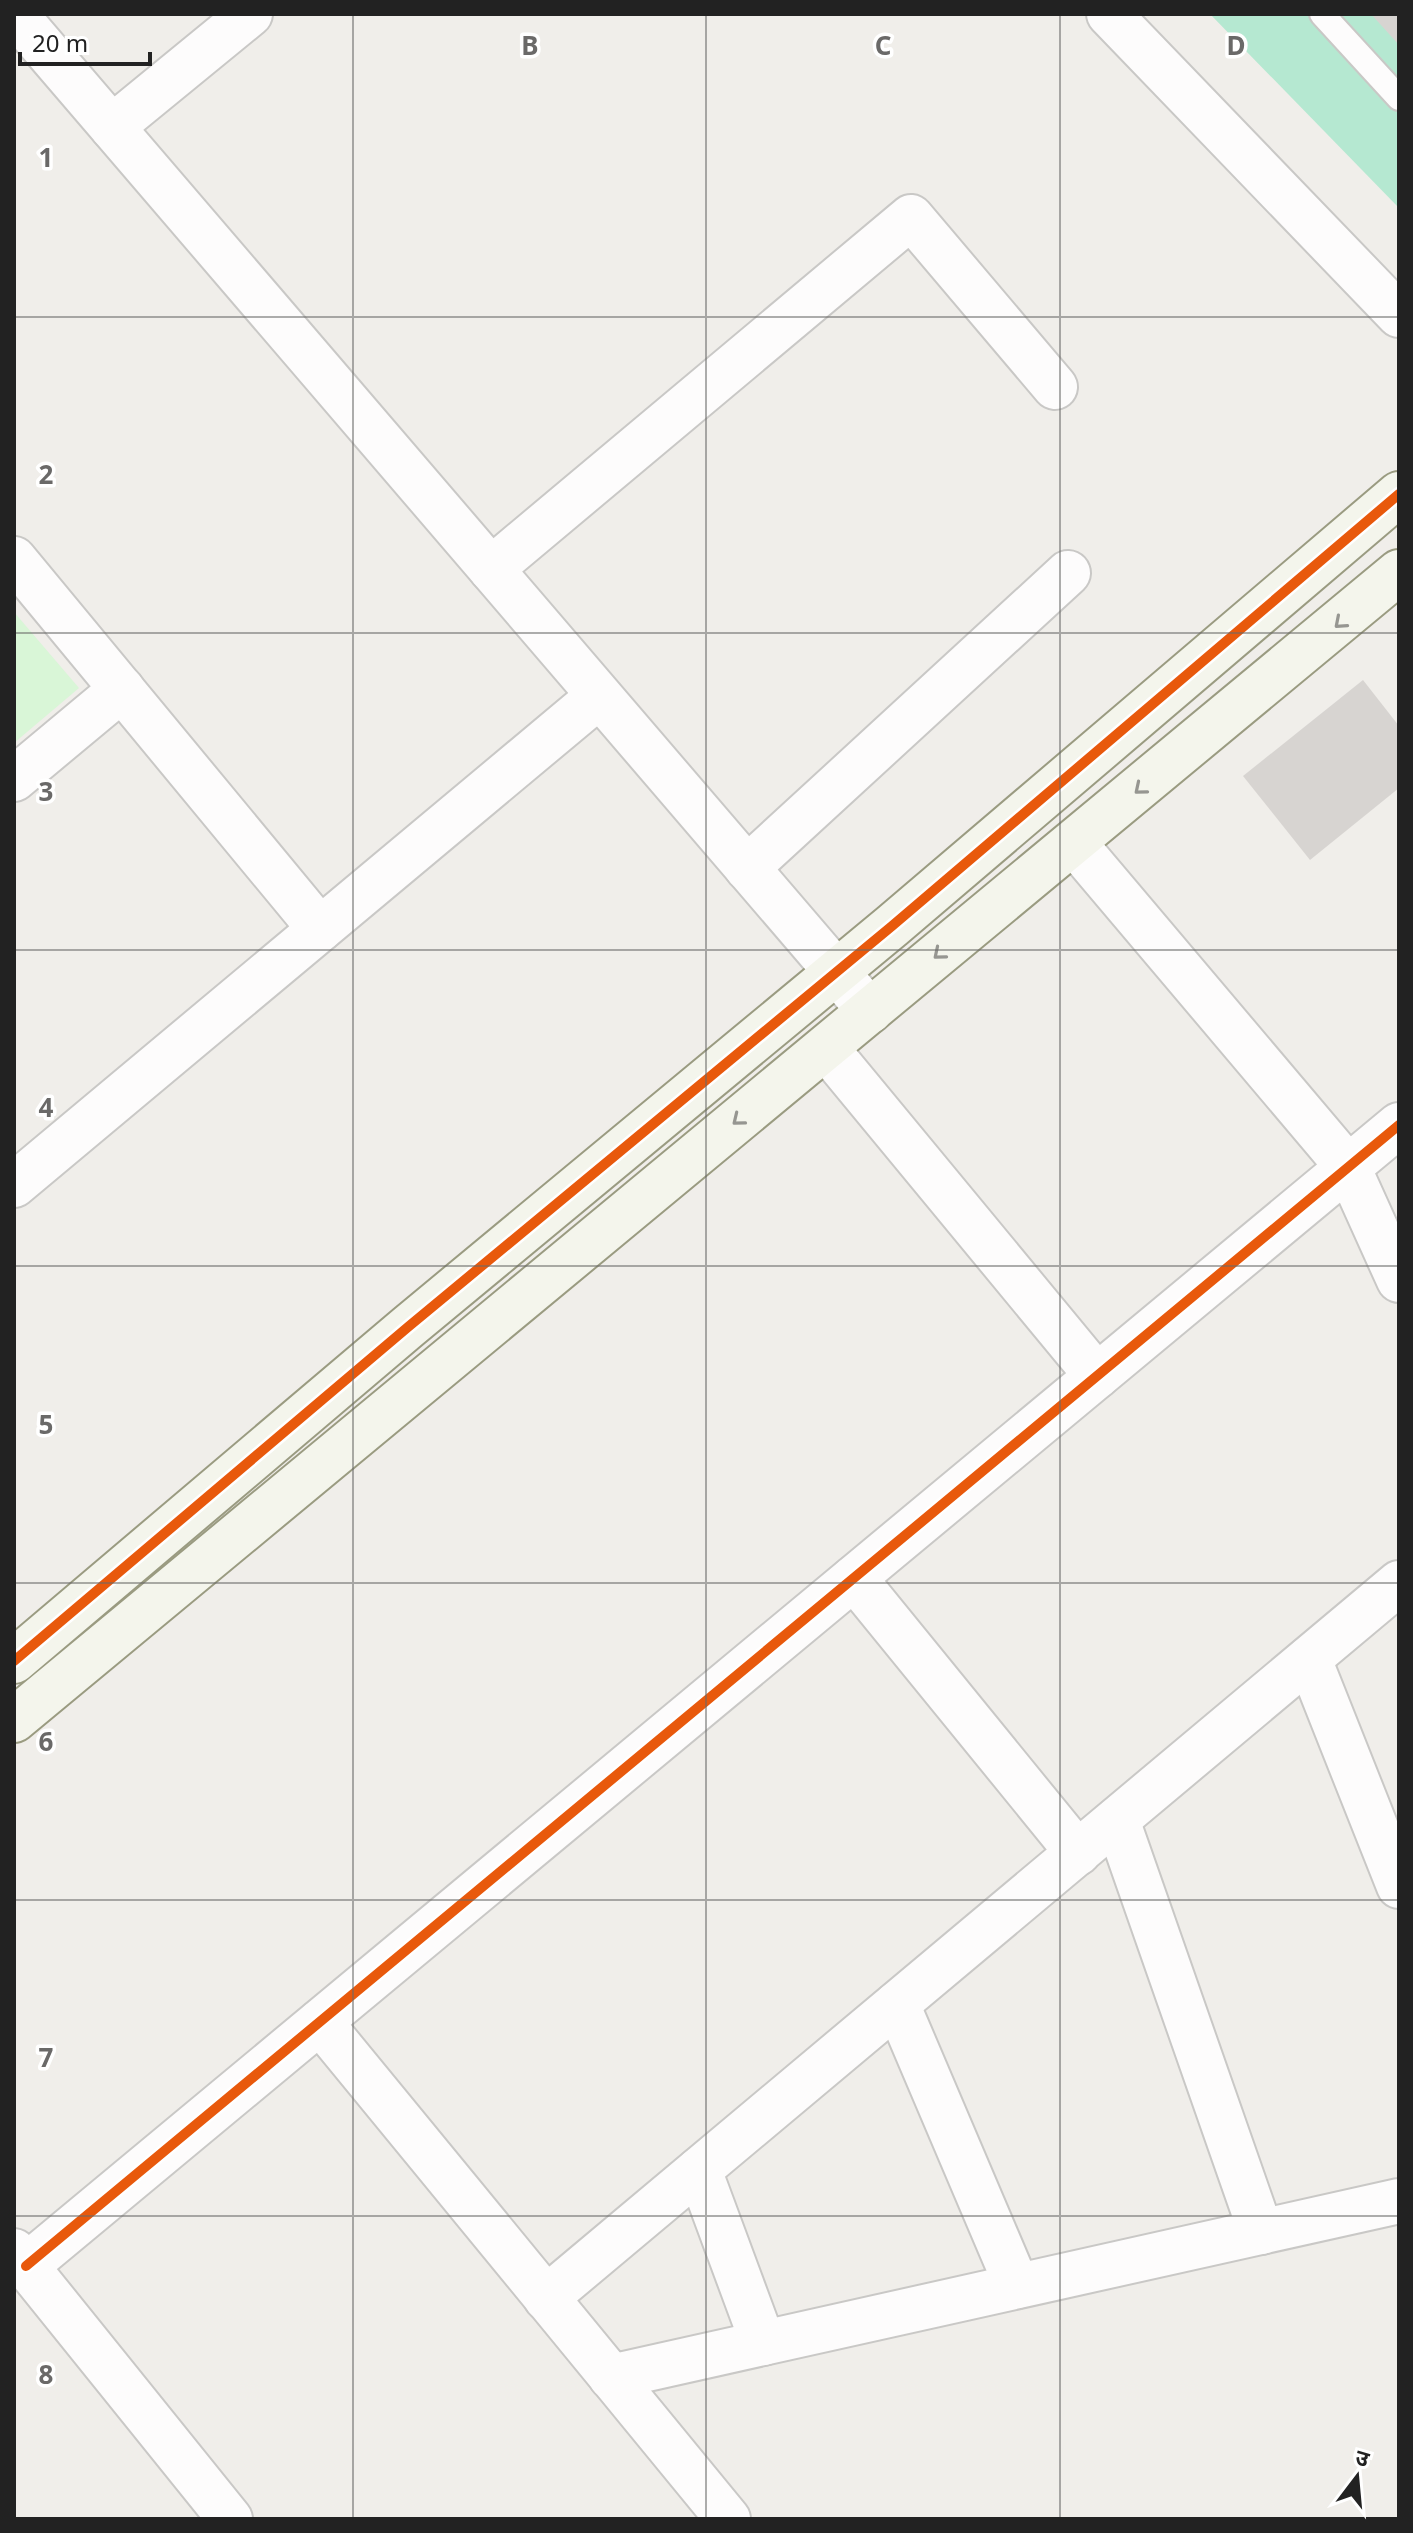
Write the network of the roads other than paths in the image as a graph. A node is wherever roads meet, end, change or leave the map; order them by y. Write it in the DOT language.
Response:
graph roads {
  1 [pos="15,14"];
  2 [pos="250,14"];
  3 [pos="1109,14"];
  4 [pos="1322,14"];
  5 [pos="1399,98"];
  6 [pos="112,127"];
  7 [pos="1399,315"];
  8 [pos="1055,387"];
  9 [pos="1399,494"];
  10 [pos="14,559"];
  11 [pos="491,569"];
  12 [pos="1399,572"];
  13 [pos="1068,573"];
  14 [pos="122,689"];
  15 [pos="599,696"];
  16 [pos="14,779"];
  17 [pos="1074,843"];
  18 [pos="747,868"];
  19 [pos="320,929"];
  20 [pos="837,973"];
  21 [pos="870,1011"];
  22 [pos="826,1048"];
  23 [pos="1399,1125"];
  24 [pos="1348,1167"];
  25 [pos="14,1185"];
  26 [pos="1399,1280"];
  27 [pos="1097,1376"];
  28 [pos="854,1578"];
  29 [pos="1399,1583"];
  30 [pos="1309,1659"];
  31 [pos="14,1661"];
  32 [pos="14,1720"];
  33 [pos="1117,1820"];
  34 [pos="1078,1853"];
  35 [pos="1399,1886"];
  36 [pos="897,2004"];
  37 [pos="320,2022"];
  38 [pos="699,2170"];
  39 [pos="1399,2201"];
  40 [pos="1261,2232"];
  41 [pos="20,2259"];
  42 [pos="1017,2286"];
  43 [pos="546,2298"];
  44 [pos="763,2343"];
  45 [pos="611,2377"];
  46 [pos="230,2519"];
  47 [pos="728,2519"];
  1 -- 6 [label="street"];
  2 -- 6 [label="street"];
  3 -- 7 [label="street"];
  4 -- 5 [label="lane"];
  6 -- 11 [label="street"];
  8 -- 11 [label="street"];
  9 -- 20 [label="street"];
  10 -- 14 [label="street"];
  11 -- 15 [label="street"];
  12 -- 17 [label="street, one-way"];
  13 -- 18 [label="street"];
  14 -- 16 [label="street"];
  14 -- 19 [label="street"];
  15 -- 18 [label="street"];
  15 -- 19 [label="street"];
  17 -- 21 [label="street, one-way"];
  17 -- 24 [label="street"];
  18 -- 20 [label="street"];
  19 -- 25 [label="street"];
  20 -- 21 [label="street"];
  20 -- 31 [label="street"];
  21 -- 22 [label="street"];
  22 -- 27 [label="street"];
  22 -- 32 [label="street, one-way"];
  23 -- 24 [label="street"];
  24 -- 26 [label="street"];
  24 -- 27 [label="street"];
  27 -- 28 [label="street"];
  28 -- 34 [label="street"];
  28 -- 37 [label="street"];
  29 -- 30 [label="street"];
  30 -- 33 [label="street"];
  30 -- 35 [label="street"];
  33 -- 34 [label="street"];
  33 -- 40 [label="street"];
  34 -- 36 [label="street"];
  36 -- 38 [label="street"];
  36 -- 42 [label="street"];
  37 -- 41 [label="street"];
  37 -- 43 [label="street"];
  38 -- 43 [label="street"];
  38 -- 44 [label="street"];
  39 -- 40 [label="street"];
  40 -- 42 [label="street"];
  41 -- 46 [label="street"];
  42 -- 44 [label="street"];
  43 -- 45 [label="street"];
  44 -- 45 [label="street"];
  45 -- 47 [label="street"];
}
